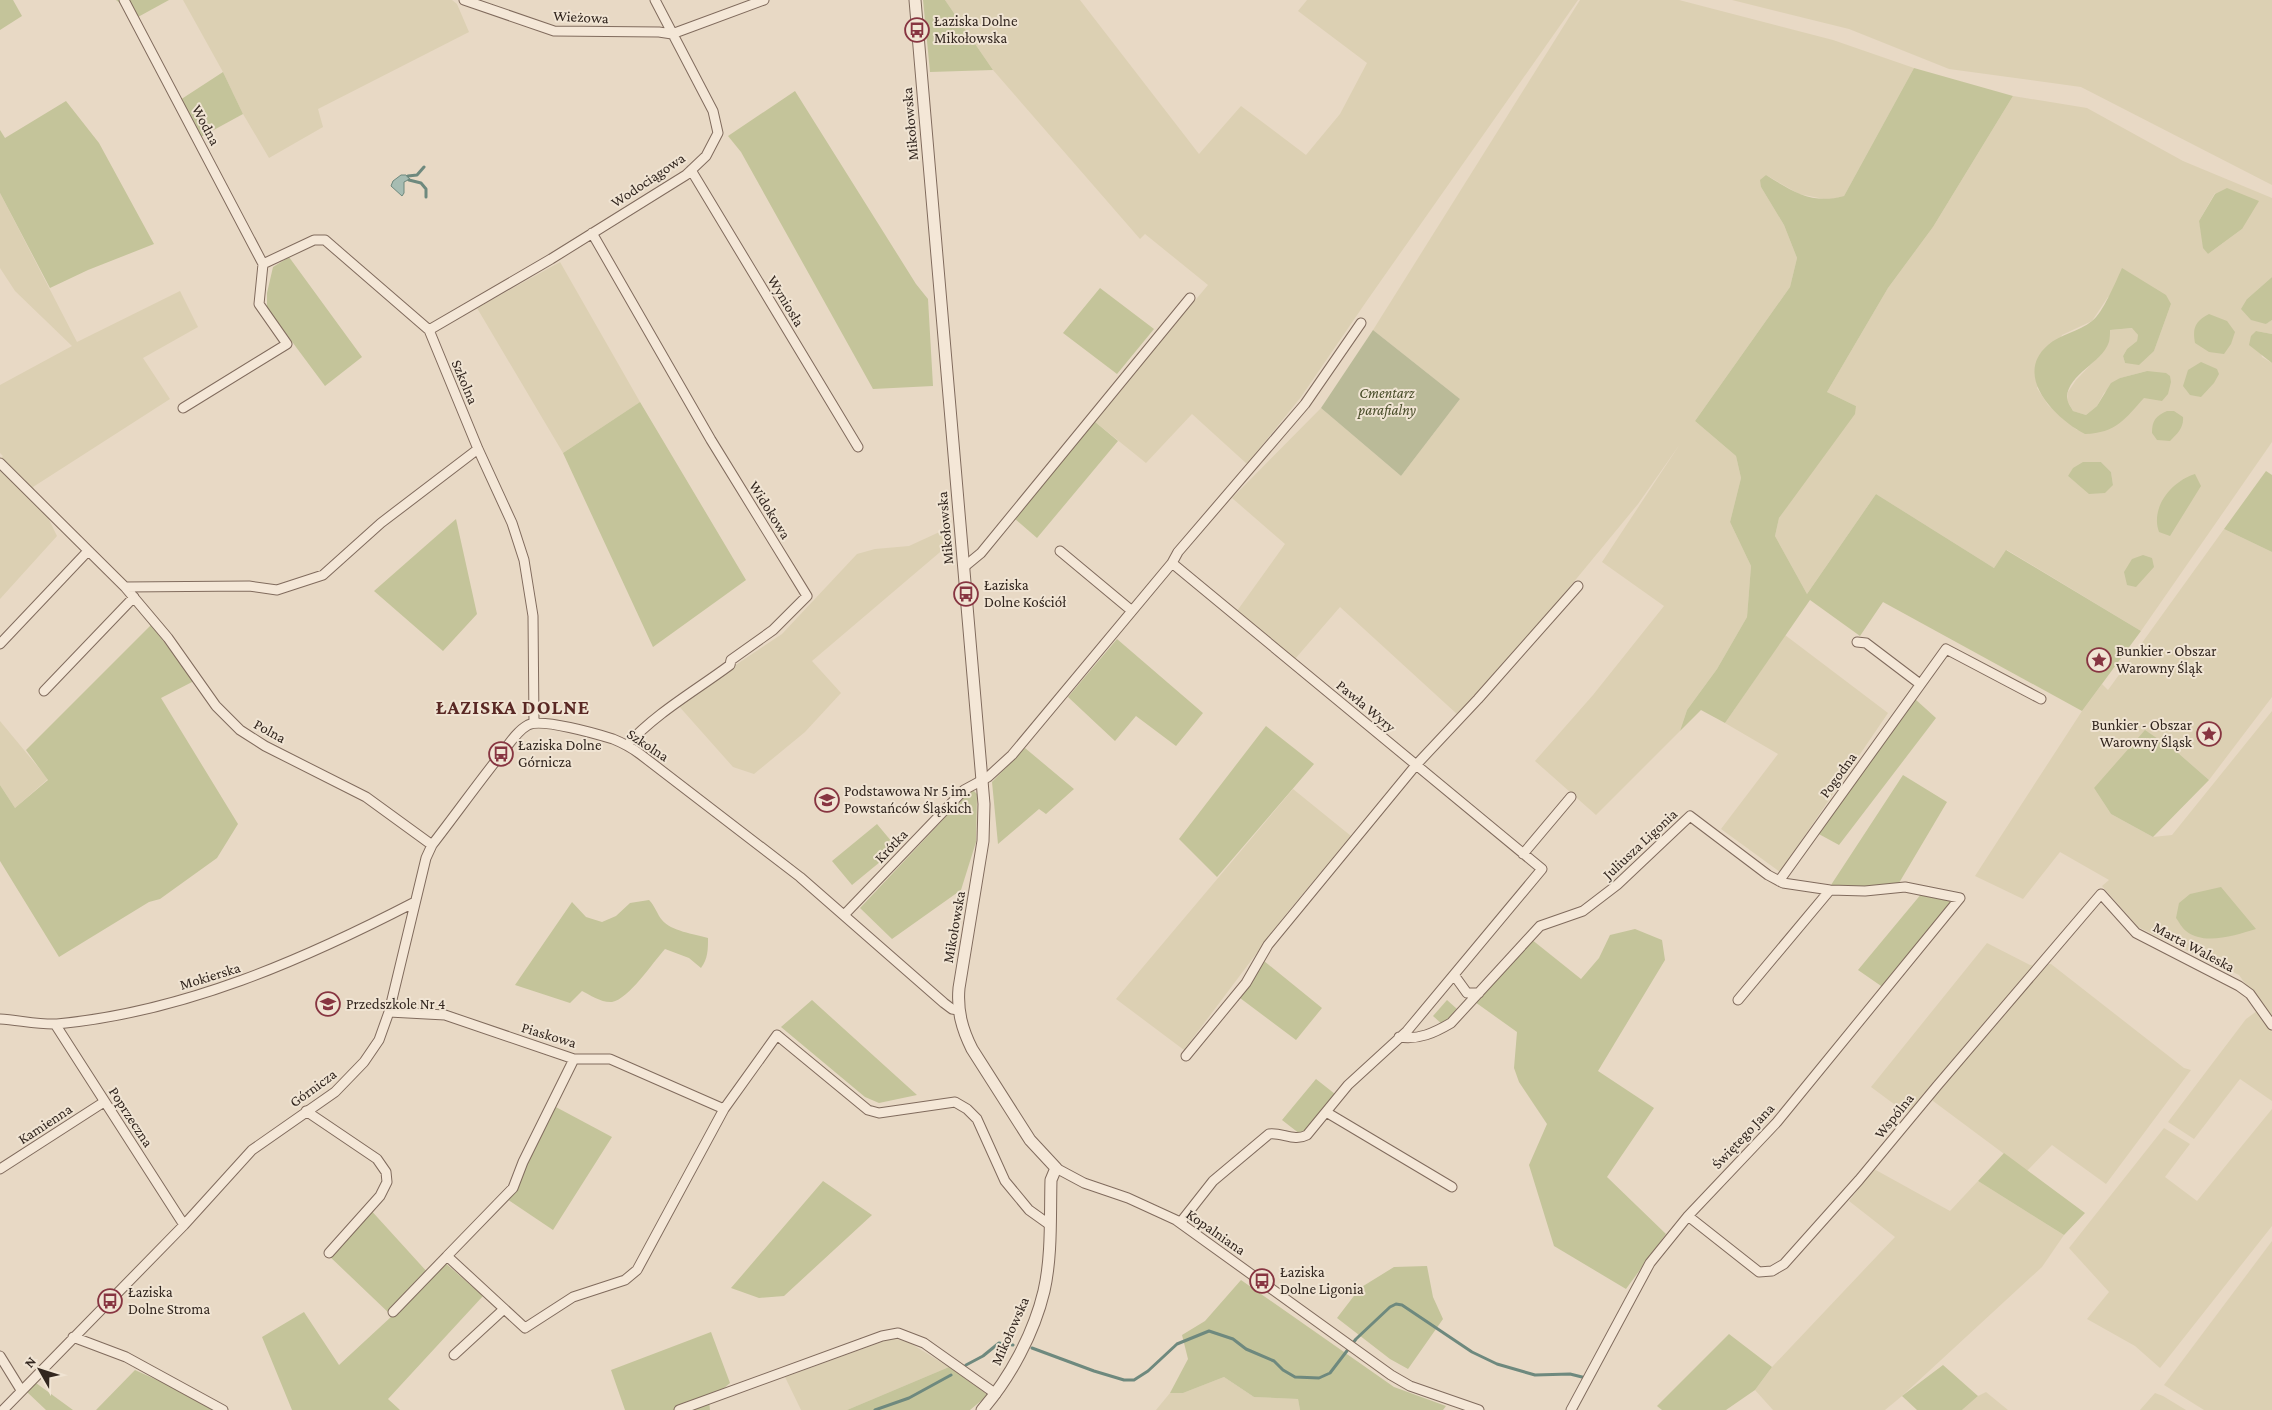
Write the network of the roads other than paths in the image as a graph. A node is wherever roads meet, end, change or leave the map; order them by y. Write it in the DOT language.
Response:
graph roads {
  1 [pos="124,0"];
  2 [pos="464,0"];
  3 [pos="655,0"];
  4 [pos="764,0"];
  5 [pos="915,0"];
  6 [pos="672,34"];
  7 [pos="691,170"];
  8 [pos="592,233"];
  9 [pos="263,264"];
  10 [pos="1190,298"];
  11 [pos="1361,323"];
  12 [pos="429,330"];
  13 [pos="183,408"];
  14 [pos="858,447"];
  15 [pos="478,449"];
  16 [pos="0,463"];
  17 [pos="88,551"];
  18 [pos="1060,552"];
  19 [pos="1172,563"];
  20 [pos="964,567"];
  21 [pos="1578,586"];
  22 [pos="125,587"];
  23 [pos="134,597"];
  24 [pos="1132,611"];
  25 [pos="1857,642"];
  26 [pos="0,644"];
  27 [pos="1920,684"];
  28 [pos="44,690"];
  29 [pos="2041,699"];
  30 [pos="534,723"];
  31 [pos="627,745"];
  32 [pos="1416,765"];
  33 [pos="982,779"];
  34 [pos="1571,797"];
  35 [pos="432,845"];
  36 [pos="1523,854"];
  37 [pos="1779,881"];
  38 [pos="1830,890"];
  39 [pos="2101,894"];
  40 [pos="1960,898"];
  41 [pos="415,902"];
  42 [pos="844,915"];
  43 [pos="1454,974"];
  44 [pos="1479,993"];
  45 [pos="1738,1000"];
  46 [pos="958,1010"];
  47 [pos="389,1012"];
  48 [pos="0,1019"];
  49 [pos="55,1024"];
  50 [pos="2272,1025"];
  51 [pos="1399,1037"];
  52 [pos="1186,1056"];
  53 [pos="574,1059"];
  54 [pos="104,1102"];
  55 [pos="724,1109"];
  56 [pos="306,1111"];
  57 [pos="1326,1112"];
  58 [pos="1056,1168"];
  59 [pos="0,1169"];
  60 [pos="1452,1187"];
  61 [pos="1688,1216"];
  62 [pos="1180,1223"];
  63 [pos="184,1225"];
  64 [pos="1050,1225"];
  65 [pos="329,1253"];
  66 [pos="447,1256"];
  67 [pos="504,1309"];
  68 [pos="393,1312"];
  69 [pos="73,1337"];
  70 [pos="454,1355"];
  71 [pos="0,1356"];
  72 [pos="21,1390"];
  73 [pos="996,1394"];
  74 [pos="3,1410"];
  75 [pos="223,1410"];
  76 [pos="679,1410"];
  77 [pos="982,1410"];
  78 [pos="1479,1410"];
  79 [pos="1571,1410"];
  1 -- 9 [label="street, Wodna"];
  2 -- 6 [label="street, Wieżowa"];
  3 -- 6 [label="street, Wodociągowa"];
  4 -- 6 [label="street"];
  5 -- 20 [label="street, Mikołowska"];
  6 -- 7 [label="street, Wodociągowa"];
  7 -- 8 [label="street, Wodociągowa"];
  7 -- 14 [label="street, Wyniosła"];
  8 -- 12 [label="street, Wodociągowa"];
  8 -- 31 [label="street, Widokowa"];
  9 -- 12 [label="street"];
  9 -- 13 [label="street"];
  10 -- 20 [label="street"];
  11 -- 19 [label="street, Krótka"];
  12 -- 15 [label="street, Szkolna"];
  15 -- 22 [label="street"];
  15 -- 30 [label="street, Szkolna"];
  16 -- 17 [label="street, Polna"];
  17 -- 22 [label="street, Polna"];
  17 -- 26 [label="street"];
  18 -- 24 [label="street"];
  19 -- 24 [label="street, Krótka"];
  19 -- 32 [label="street, Pawła Wyry"];
  20 -- 33 [label="street, Mikołowska"];
  21 -- 32 [label="street"];
  22 -- 23 [label="street, Polna"];
  23 -- 28 [label="street"];
  23 -- 35 [label="street, Polna"];
  24 -- 33 [label="street, Krótka"];
  25 -- 27 [label="street"];
  27 -- 29 [label="street, Pogodna"];
  27 -- 37 [label="street, Pogodna"];
  30 -- 31 [label="street, Szkolna"];
  30 -- 35 [label="street, Górnicza"];
  31 -- 42 [label="street, Szkolna"];
  32 -- 36 [label="street, Pawła Wyry"];
  32 -- 52 [label="street"];
  33 -- 42 [label="street, Krótka"];
  33 -- 46 [label="street, Mikołowska"];
  34 -- 36 [label="street"];
  35 -- 41 [label="street, Górnicza"];
  36 -- 43 [label="street, Pawła Wyry"];
  37 -- 38 [label="street, Juliusza Ligonia"];
  37 -- 44 [label="street, Juliusza Ligonia"];
  38 -- 40 [label="street, Juliusza Ligonia"];
  38 -- 45 [label="street"];
  39 -- 50 [label="street, Marta Waleska"];
  39 -- 61 [label="street, Wspólna"];
  40 -- 61 [label="street, Świętego Jana"];
  41 -- 47 [label="street, Górnicza"];
  41 -- 49 [label="street, Mokierska"];
  42 -- 46 [label="street, Szkolna"];
  43 -- 44 [label="street"];
  43 -- 51 [label="street"];
  44 -- 51 [label="street"];
  46 -- 58 [label="street, Mikołowska"];
  47 -- 53 [label="street, Piaskowa"];
  47 -- 56 [label="street, Górnicza"];
  48 -- 49 [label="street, Mokierska"];
  49 -- 54 [label="street, Poprzeczna"];
  51 -- 57 [label="street"];
  53 -- 55 [label="street, Piaskowa"];
  53 -- 66 [label="street"];
  54 -- 59 [label="street, Kamienna"];
  54 -- 63 [label="street, Poprzeczna"];
  55 -- 64 [label="street"];
  55 -- 67 [label="street"];
  56 -- 63 [label="street, Górnicza"];
  56 -- 65 [label="street"];
  57 -- 60 [label="street"];
  57 -- 62 [label="street"];
  58 -- 62 [label="street, Kopalniana"];
  58 -- 64 [label="street, Mikołowska"];
  61 -- 79 [label="street, Świętego Jana"];
  62 -- 78 [label="street, Kopalniana"];
  63 -- 69 [label="street, Górnicza"];
  64 -- 73 [label="street, Mikołowska"];
  66 -- 67 [label="street"];
  66 -- 68 [label="street"];
  67 -- 70 [label="street"];
  69 -- 72 [label="street, Górnicza"];
  69 -- 75 [label="street"];
  71 -- 72 [label="street"];
  72 -- 74 [label="street, Górnicza"];
  73 -- 76 [label="street"];
  73 -- 77 [label="street, Mikołowska"];
}
